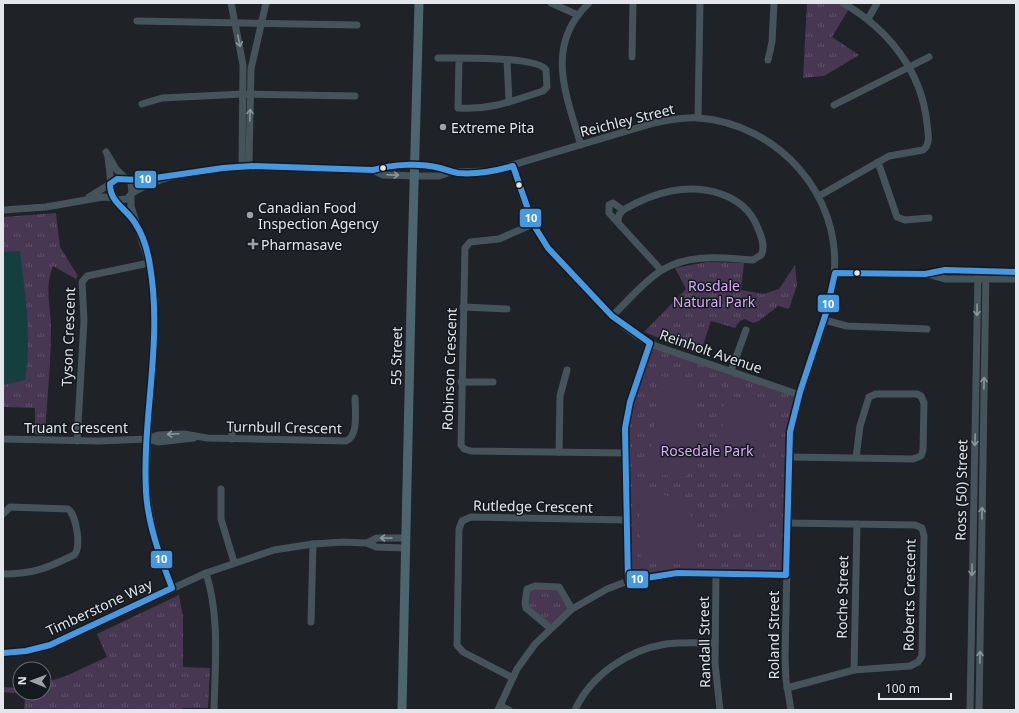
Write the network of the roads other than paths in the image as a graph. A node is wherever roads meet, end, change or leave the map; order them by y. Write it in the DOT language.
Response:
graph roads {
  1 [pos="231,3"];
  2 [pos="266,3"];
  3 [pos="419,3"];
  4 [pos="551,3"];
  5 [pos="589,3"];
  6 [pos="633,3"];
  7 [pos="700,3"];
  8 [pos="774,3"];
  9 [pos="843,3"];
  10 [pos="877,3"];
  11 [pos="578,15"];
  12 [pos="868,19"];
  13 [pos="137,21"];
  14 [pos="235,22"];
  15 [pos="262,23"];
  16 [pos="357,25"];
  17 [pos="632,57"];
  18 [pos="929,57"];
  19 [pos="438,58"];
  20 [pos="459,58"];
  21 [pos="242,59"];
  22 [pos="252,59"];
  23 [pos="507,60"];
  24 [pos="768,60"];
  25 [pos="909,67"];
  26 [pos="554,76"];
  27 [pos="243,94"];
  28 [pos="251,94"];
  29 [pos="355,96"];
  30 [pos="509,102"];
  31 [pos="142,104"];
  32 [pos="834,105"];
  33 [pos="698,118"];
  34 [pos="242,130"];
  35 [pos="250,130"];
  36 [pos="581,144"];
  37 [pos="878,162"];
  38 [pos="512,166"];
  39 [pos="245,167"];
  40 [pos="415,171"];
  41 [pos="165,177"];
  42 [pos="127,178"];
  43 [pos="111,184"];
  44 [pos="131,194"];
  45 [pos="819,196"];
  46 [pos="116,199"];
  47 [pos="83,200"];
  48 [pos="3,210"];
  49 [pos="623,210"];
  50 [pos="929,218"];
  51 [pos="618,222"];
  52 [pos="533,224"];
  53 [pos="138,227"];
  54 [pos="149,263"];
  55 [pos="662,270"];
  56 [pos="978,271"];
  57 [pos="986,271"];
  58 [pos="1016,272"];
  59 [pos="835,273"];
  60 [pos="925,274"];
  61 [pos="978,279"];
  62 [pos="986,279"];
  63 [pos="1016,279"];
  64 [pos="463,307"];
  65 [pos="507,309"];
  66 [pos="612,316"];
  67 [pos="824,320"];
  68 [pos="927,329"];
  69 [pos="746,330"];
  70 [pos="650,343"];
  71 [pos="566,370"];
  72 [pos="731,371"];
  73 [pos="461,382"];
  74 [pos="493,382"];
  75 [pos="800,395"];
  76 [pos="355,398"];
  77 [pos="232,430"];
  78 [pos="3,439"];
  79 [pos="148,439"];
  80 [pos="232,439"];
  81 [pos="77,440"];
  82 [pos="559,452"];
  83 [pos="625,453"];
  84 [pos="789,457"];
  85 [pos="856,458"];
  86 [pos="788,488"];
  87 [pos="221,489"];
  88 [pos="3,514"];
  89 [pos="626,520"];
  90 [pos="787,523"];
  91 [pos="857,524"];
  92 [pos="406,543"];
  93 [pos="313,544"];
  94 [pos="234,562"];
  95 [pos="206,573"];
  96 [pos="3,574"];
  97 [pos="716,574"];
  98 [pos="786,575"];
  99 [pos="628,581"];
  100 [pos="172,588"];
  101 [pos="572,609"];
  102 [pos="312,622"];
  103 [pos="550,628"];
  104 [pos="715,643"];
  105 [pos="3,653"];
  106 [pos="854,670"];
  107 [pos="513,678"];
  108 [pos="787,688"];
  109 [pos="499,708"];
  110 [pos="214,710"];
  111 [pos="402,710"];
  112 [pos="509,710"];
  113 [pos="575,710"];
  114 [pos="720,710"];
  115 [pos="791,710"];
  116 [pos="970,710"];
  117 [pos="979,710"];
  1 -- 14 [label="street"];
  2 -- 15 [label="street"];
  3 -- 40 [label="main road, 55 Street"];
  4 -- 11 [label="street"];
  5 -- 11 [label="street"];
  6 -- 17 [label="street"];
  7 -- 33 [label="street"];
  8 -- 24 [label="street"];
  9 -- 12 [label="street"];
  10 -- 12 [label="street"];
  11 -- 26 [label="street"];
  12 -- 25 [label="street"];
  13 -- 14 [label="street"];
  14 -- 15 [label="street"];
  14 -- 21 [label="street, one-way"];
  15 -- 16 [label="street"];
  15 -- 22 [label="street"];
  18 -- 25 [label="street"];
  19 -- 20 [label="street"];
  20 -- 23 [label="street"];
  20 -- 30 [label="street"];
  21 -- 22 [label="street"];
  21 -- 27 [label="street"];
  22 -- 28 [label="street"];
  23 -- 26 [label="street"];
  23 -- 30 [label="street"];
  25 -- 32 [label="street"];
  25 -- 37 [label="street"];
  26 -- 30 [label="street"];
  26 -- 36 [label="street"];
  27 -- 28 [label="street"];
  27 -- 31 [label="street"];
  27 -- 34 [label="street"];
  28 -- 29 [label="street"];
  35 -- 28 [label="street, one-way"];
  33 -- 36 [label="street, Reichley Street"];
  33 -- 45 [label="street, Reichley Street"];
  34 -- 35 [label="street"];
  34 -- 39 [label="street"];
  35 -- 39 [label="street"];
  36 -- 38 [label="street, Reichley Street"];
  37 -- 45 [label="street"];
  37 -- 50 [label="street"];
  38 -- 40 [label="street, Reichley Street"];
  38 -- 52 [label="street, Reinholt Avenue"];
  39 -- 40 [label="street, Reichley Street"];
  39 -- 41 [label="street, Reichley Street"];
  40 -- 92 [label="main road, 55 Street"];
  41 -- 42 [label="street"];
  41 -- 44 [label="street"];
  42 -- 43 [label="street"];
  42 -- 43 [label="street"];
  42 -- 44 [label="street"];
  43 -- 46 [label="street"];
  43 -- 47 [label="street"];
  44 -- 46 [label="street"];
  44 -- 53 [label="street"];
  45 -- 59 [label="street, Reichley Street"];
  46 -- 47 [label="street"];
  46 -- 53 [label="street"];
  47 -- 48 [label="street"];
  49 -- 51 [label="street"];
  49 -- 51 [label="street"];
  49 -- 55 [label="street"];
  51 -- 55 [label="street"];
  52 -- 64 [label="street, Robinson Crescent"];
  52 -- 66 [label="street, Reinholt Avenue"];
  53 -- 54 [label="street"];
  54 -- 79 [label="street"];
  54 -- 81 [label="street, Tyson Crescent"];
  55 -- 66 [label="street"];
  56 -- 57 [label="street"];
  56 -- 60 [label="street"];
  56 -- 61 [label="street, Ross (50) Street"];
  57 -- 58 [label="street"];
  57 -- 62 [label="street, Ross (50) Street"];
  59 -- 60 [label="street"];
  59 -- 67 [label="street, Reichley Street"];
  60 -- 61 [label="street"];
  61 -- 62 [label="street"];
  61 -- 116 [label="street, Ross (50) Street, one-way"];
  62 -- 63 [label="street"];
  117 -- 62 [label="street, Ross (50) Street, one-way"];
  64 -- 65 [label="street"];
  64 -- 73 [label="street, Robinson Crescent"];
  66 -- 70 [label="street, Reinholt Avenue"];
  67 -- 68 [label="street"];
  67 -- 75 [label="street, Reichley Street"];
  69 -- 72 [label="street"];
  70 -- 72 [label="street, Reinholt Avenue"];
  70 -- 83 [label="street"];
  71 -- 82 [label="street"];
  72 -- 75 [label="street, Reinholt Avenue"];
  73 -- 74 [label="street"];
  73 -- 82 [label="street, Robinson Crescent"];
  75 -- 84 [label="street, Reichley Street"];
  76 -- 80 [label="street, Turnbull Crescent"];
  77 -- 80 [label="street"];
  78 -- 81 [label="street, Truant Crescent"];
  79 -- 80 [label="street, Turnbull Crescent"];
  79 -- 81 [label="street, Truant Crescent"];
  79 -- 100 [label="street"];
  82 -- 83 [label="street, Robinson Crescent"];
  83 -- 89 [label="street"];
  84 -- 85 [label="street"];
  84 -- 86 [label="street, Reichley Street"];
  85 -- 85 [label="street"];
  86 -- 90 [label="street, Roland Street"];
  87 -- 94 [label="street"];
  88 -- 96 [label="street"];
  89 -- 99 [label="street"];
  89 -- 107 [label="street, Rutledge Crescent"];
  90 -- 91 [label="street, Roberts Crescent"];
  90 -- 98 [label="street, Roland Street"];
  91 -- 106 [label="street, Roche Street"];
  91 -- 106 [label="street, Roberts Crescent"];
  92 -- 93 [label="street, Timberstone Way"];
  92 -- 111 [label="main road, 55 Street"];
  93 -- 94 [label="street, Timberstone Way"];
  93 -- 102 [label="street"];
  94 -- 95 [label="street, Timberstone Way"];
  95 -- 100 [label="street, Timberstone Way"];
  95 -- 110 [label="street"];
  97 -- 98 [label="street"];
  97 -- 99 [label="street"];
  97 -- 104 [label="street, Randall Street"];
  98 -- 108 [label="street, Roland Street"];
  99 -- 101 [label="street"];
  100 -- 105 [label="street, Timberstone Way"];
  101 -- 103 [label="street"];
  101 -- 103 [label="street"];
  103 -- 107 [label="street"];
  104 -- 113 [label="street"];
  104 -- 114 [label="street, Randall Street"];
  106 -- 108 [label="street, Roberts Crescent"];
  107 -- 109 [label="street"];
  108 -- 115 [label="street, Roland Street"];
  109 -- 112 [label="street"];
}
